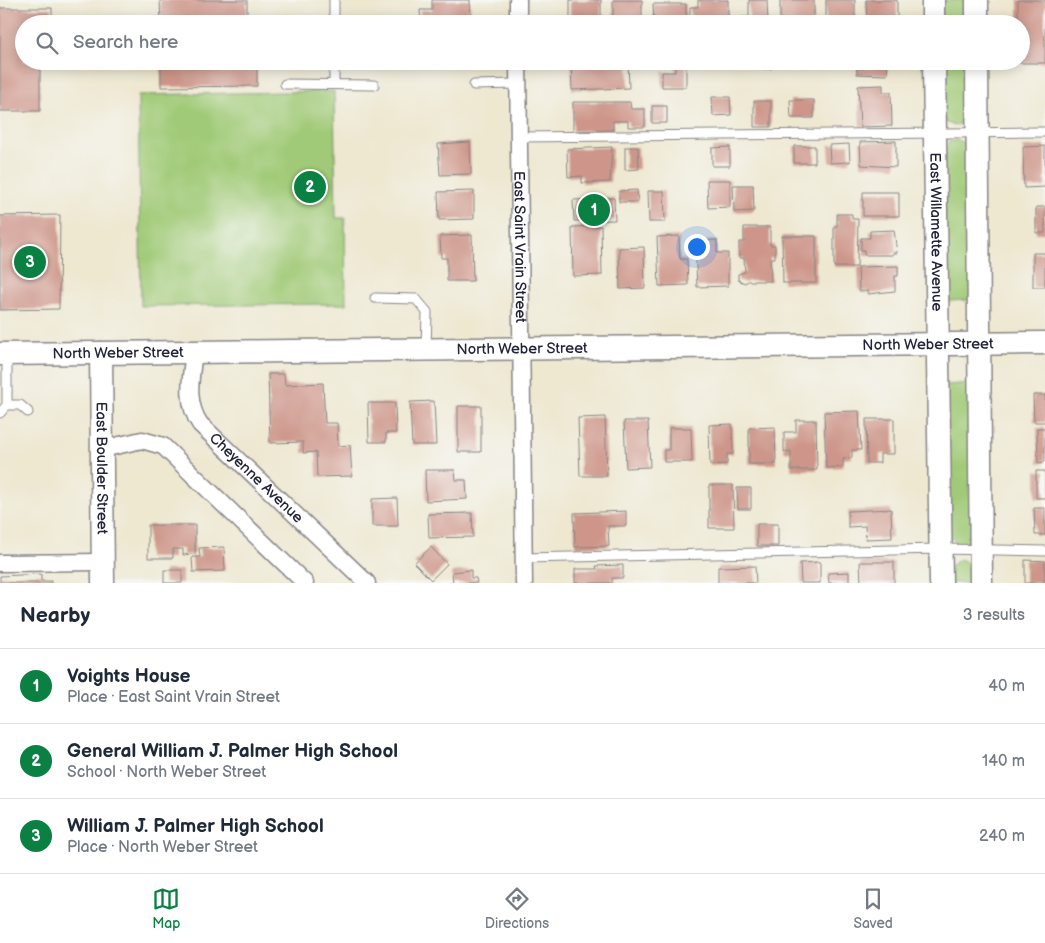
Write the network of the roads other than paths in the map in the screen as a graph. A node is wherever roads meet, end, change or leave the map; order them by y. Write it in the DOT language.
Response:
graph roads {
  1 [pos="334,0"];
  2 [pos="518,0"];
  3 [pos="933,0"];
  4 [pos="977,0"];
  5 [pos="334,15"];
  6 [pos="518,15"];
  7 [pos="934,15"];
  8 [pos="977,15"];
  9 [pos="334,70"];
  10 [pos="518,70"];
  11 [pos="934,70"];
  12 [pos="977,70"];
  13 [pos="286,84"];
  14 [pos="334,84"];
  15 [pos="518,84"];
  16 [pos="374,85"];
  17 [pos="474,85"];
  18 [pos="935,132"];
  19 [pos="1045,132"];
  20 [pos="977,133"];
  21 [pos="519,138"];
  22 [pos="375,298"];
  23 [pos="1045,342"];
  24 [pos="978,343"];
  25 [pos="938,344"];
  26 [pos="521,348"];
  27 [pos="426,349"];
  28 [pos="194,352"];
  29 [pos="101,353"];
  30 [pos="4,354"];
  31 [pos="7,405"];
  32 [pos="28,412"];
  33 [pos="0,413"];
  34 [pos="102,449"];
  35 [pos="941,549"];
  36 [pos="980,549"];
  37 [pos="1045,550"];
  38 [pos="524,558"];
  39 [pos="0,563"];
  40 [pos="103,573"];
  41 [pos="304,583"];
  42 [pos="367,583"];
  43 [pos="524,583"];
  44 [pos="941,583"];
  45 [pos="981,583"];
  1 -- 5 [label="lane"];
  2 -- 6 [label="street"];
  3 -- 7 [label="street"];
  4 -- 8 [label="street"];
  9 -- 14 [label="lane"];
  10 -- 15 [label="street, East Saint Vrain Street"];
  11 -- 18 [label="street, East Willamette Avenue"];
  12 -- 20 [label="street"];
  13 -- 14 [label="lane"];
  14 -- 16 [label="lane"];
  15 -- 17 [label="lane"];
  15 -- 21 [label="street, East Saint Vrain Street"];
  18 -- 20 [label="lane"];
  18 -- 21 [label="lane"];
  18 -- 25 [label="street, East Willamette Avenue"];
  19 -- 20 [label="lane"];
  20 -- 24 [label="street"];
  21 -- 26 [label="street, East Saint Vrain Street"];
  22 -- 27 [label="lane"];
  23 -- 24 [label="street, North Weber Street"];
  24 -- 25 [label="street, North Weber Street"];
  24 -- 36 [label="street"];
  25 -- 26 [label="street, North Weber Street"];
  25 -- 35 [label="street, East Willamette Avenue"];
  26 -- 27 [label="street, North Weber Street"];
  26 -- 38 [label="street, East Saint Vrain Street"];
  27 -- 28 [label="street, North Weber Street"];
  28 -- 29 [label="street, North Weber Street"];
  28 -- 42 [label="street, Cheyenne Avenue"];
  29 -- 30 [label="street, North Weber Street"];
  29 -- 34 [label="street, East Boulder Street"];
  30 -- 31 [label="lane"];
  31 -- 32 [label="lane"];
  31 -- 33 [label="lane"];
  34 -- 40 [label="street, East Boulder Street"];
  34 -- 41 [label="street"];
  35 -- 36 [label="lane"];
  35 -- 38 [label="lane"];
  35 -- 44 [label="street, East Willamette Avenue"];
  36 -- 37 [label="lane"];
  36 -- 45 [label="street"];
  38 -- 43 [label="street, East Saint Vrain Street"];
  39 -- 40 [label="street"];
}
